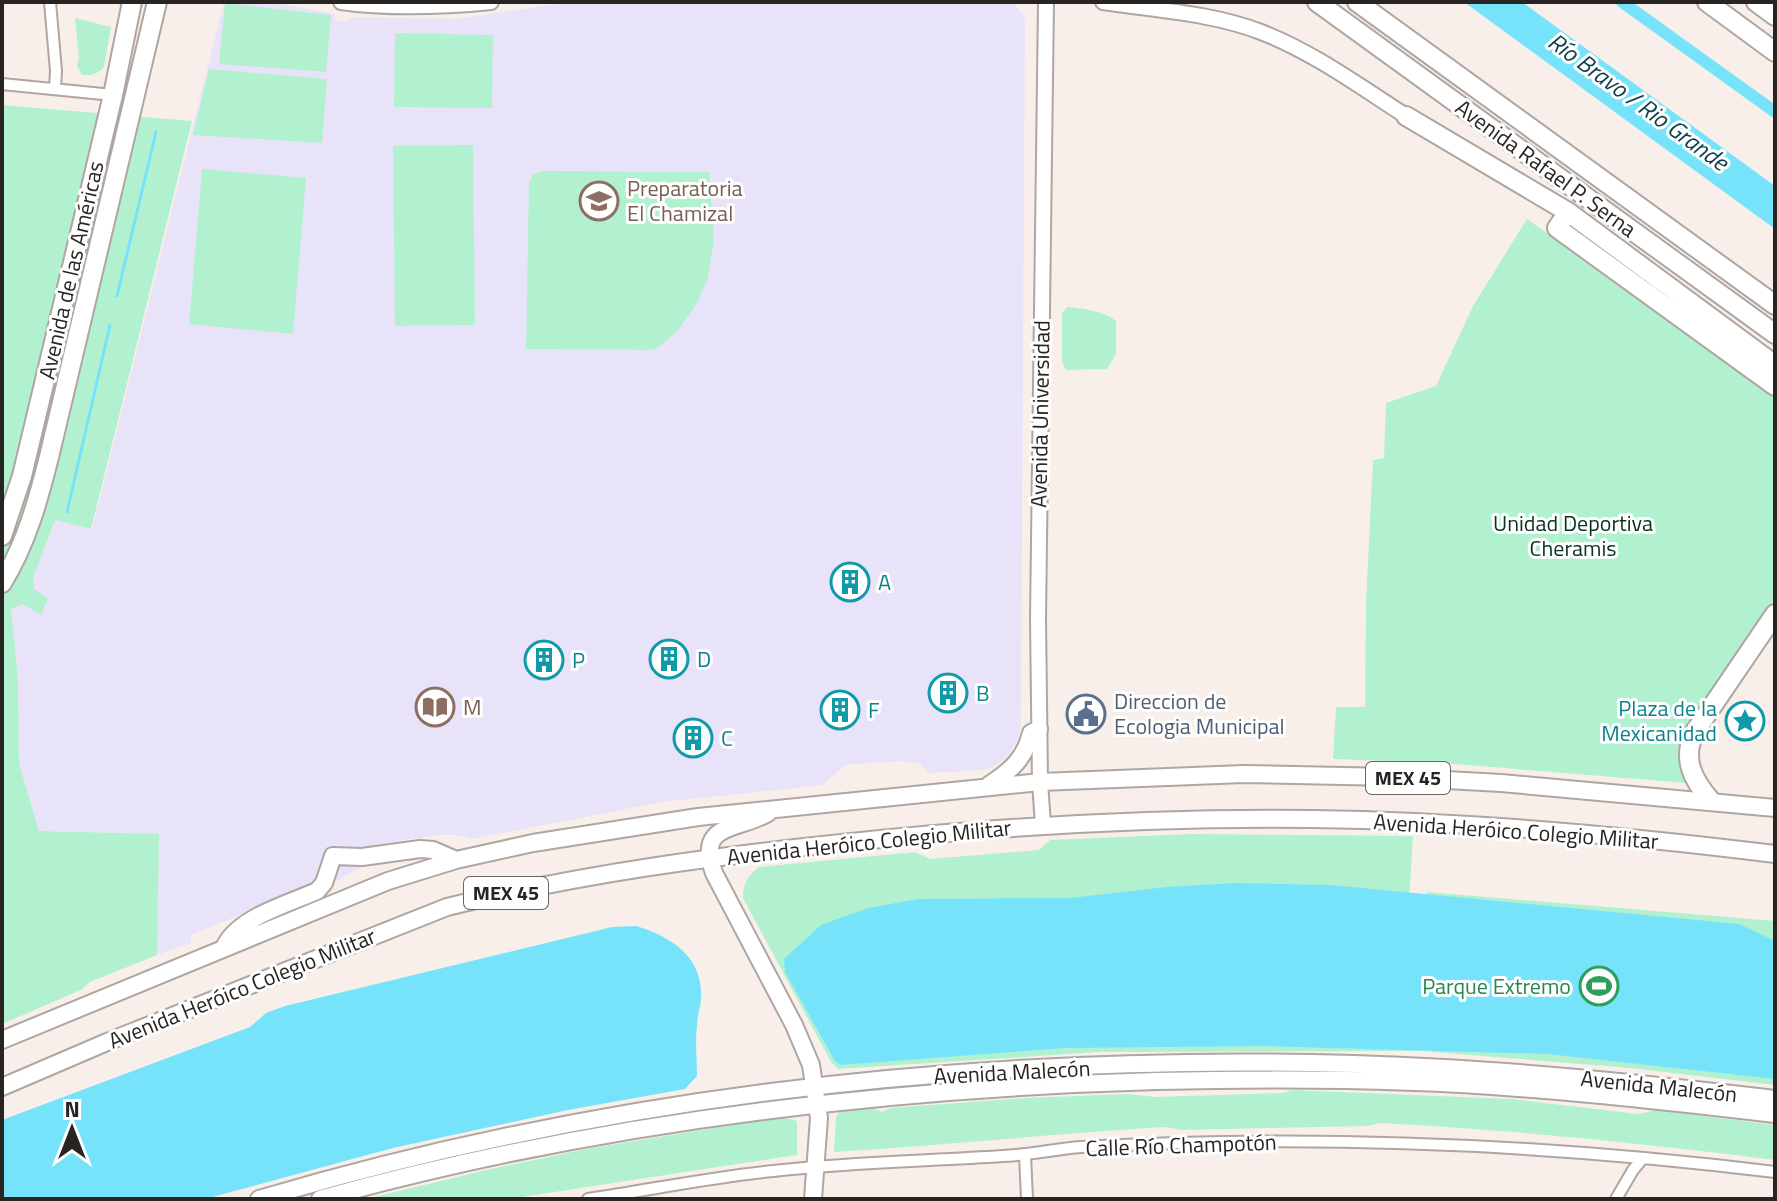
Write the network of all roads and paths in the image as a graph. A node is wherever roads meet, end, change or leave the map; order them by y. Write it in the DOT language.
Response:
graph roads {
  1 [pos="50,2"];
  2 [pos="132,2"];
  3 [pos="157,2"];
  4 [pos="167,2"];
  5 [pos="341,2"];
  6 [pos="491,2"];
  7 [pos="1046,2"];
  8 [pos="1103,2"];
  9 [pos="1317,2"];
  10 [pos="1357,2"];
  11 [pos="1707,2"];
  12 [pos="1756,2"];
  13 [pos="1775,16"];
  14 [pos="1775,52"];
  15 [pos="2,84"];
  16 [pos="55,88"];
  17 [pos="113,95"];
  18 [pos="135,99"];
  19 [pos="1406,116"];
  20 [pos="1568,212"];
  21 [pos="103,229"];
  22 [pos="1775,305"];
  23 [pos="1775,334"];
  24 [pos="1775,365"];
  25 [pos="1775,386"];
  26 [pos="3,531"];
  27 [pos="2,583"];
  28 [pos="1775,614"];
  29 [pos="1039,729"];
  30 [pos="1040,782"];
  31 [pos="988,786"];
  32 [pos="1711,801"];
  33 [pos="777,808"];
  34 [pos="1775,808"];
  35 [pos="1043,825"];
  36 [pos="1775,854"];
  37 [pos="709,858"];
  38 [pos="456,860"];
  39 [pos="224,948"];
  40 [pos="2,1040"];
  41 [pos="816,1086"];
  42 [pos="2,1087"];
  43 [pos="1775,1099"];
  44 [pos="818,1104"];
  45 [pos="1775,1114"];
  46 [pos="1025,1155"];
  47 [pos="1643,1158"];
  48 [pos="816,1168"];
  49 [pos="1775,1172"];
  50 [pos="259,1199"];
  51 [pos="320,1199"];
  52 [pos="588,1199"];
  53 [pos="813,1199"];
  54 [pos="1027,1199"];
  55 [pos="1616,1199"];
  1 -- 16 [label="street"];
  2 -- 17 [label="highway, Avenida de las Américas"];
  3 -- 18 [label="highway, Avenida de las Américas"];
  4 -- 18 [label="main road"];
  5 -- 6 [label="main road"];
  7 -- 29 [label="main road, Avenida Universidad"];
  8 -- 19 [label="main road"];
  9 -- 23 [label="highway, Avenida Rafael P. Serna"];
  10 -- 22 [label="highway, Avenida Rafael P. Serna"];
  11 -- 14 [label="highway"];
  12 -- 13 [label="highway"];
  15 -- 16 [label="street"];
  16 -- 17 [label="street"];
  17 -- 21 [label="highway"];
  17 -- 26 [label="highway, Avenida de las Américas"];
  18 -- 21 [label="highway, Avenida de las Américas"];
  19 -- 20 [label="highway"];
  20 -- 24 [label="highway"];
  20 -- 25 [label="highway"];
  21 -- 27 [label="highway, Avenida de las Américas"];
  28 -- 32 [label="highway"];
  29 -- 30 [label="main road, Avenida Universidad"];
  29 -- 31 [label="main road"];
  30 -- 31 [label="main road, Avenida Heróico Colegio Militar / MEX 45"];
  30 -- 32 [label="main road, Avenida Heróico Colegio Militar / MEX 45"];
  30 -- 35 [label="main road, Avenida Universidad"];
  31 -- 33 [label="main road, Avenida Heróico Colegio Militar / MEX 45"];
  32 -- 34 [label="main road, Avenida Heróico Colegio Militar / MEX 45"];
  33 -- 37 [label="main road"];
  33 -- 38 [label="main road, Avenida Heróico Colegio Militar / MEX 45"];
  35 -- 36 [label="main road, Avenida Heróico Colegio Militar / MEX 45"];
  35 -- 37 [label="main road, Avenida Heróico Colegio Militar / MEX 45"];
  37 -- 41 [label="main road"];
  37 -- 42 [label="main road, Avenida Heróico Colegio Militar / MEX 45"];
  38 -- 39 [label="main road, Avenida Heróico Colegio Militar / MEX 45"];
  38 -- 39 [label="main road"];
  39 -- 40 [label="main road, Avenida Heróico Colegio Militar / MEX 45"];
  41 -- 43 [label="main road, Avenida Malecón"];
  41 -- 44 [label="main road"];
  41 -- 50 [label="main road, Avenida Malecón"];
  44 -- 45 [label="main road, Avenida Malecón"];
  44 -- 48 [label="main road"];
  44 -- 51 [label="main road, Avenida Malecón"];
  46 -- 47 [label="street, Calle Río Champotón"];
  46 -- 48 [label="street, Calle Río Champotón"];
  46 -- 54 [label="street"];
  47 -- 49 [label="street, Calle Río Champotón"];
  47 -- 55 [label="street"];
  48 -- 52 [label="street, Calle Río Champotón"];
  48 -- 53 [label="main road"];
}
